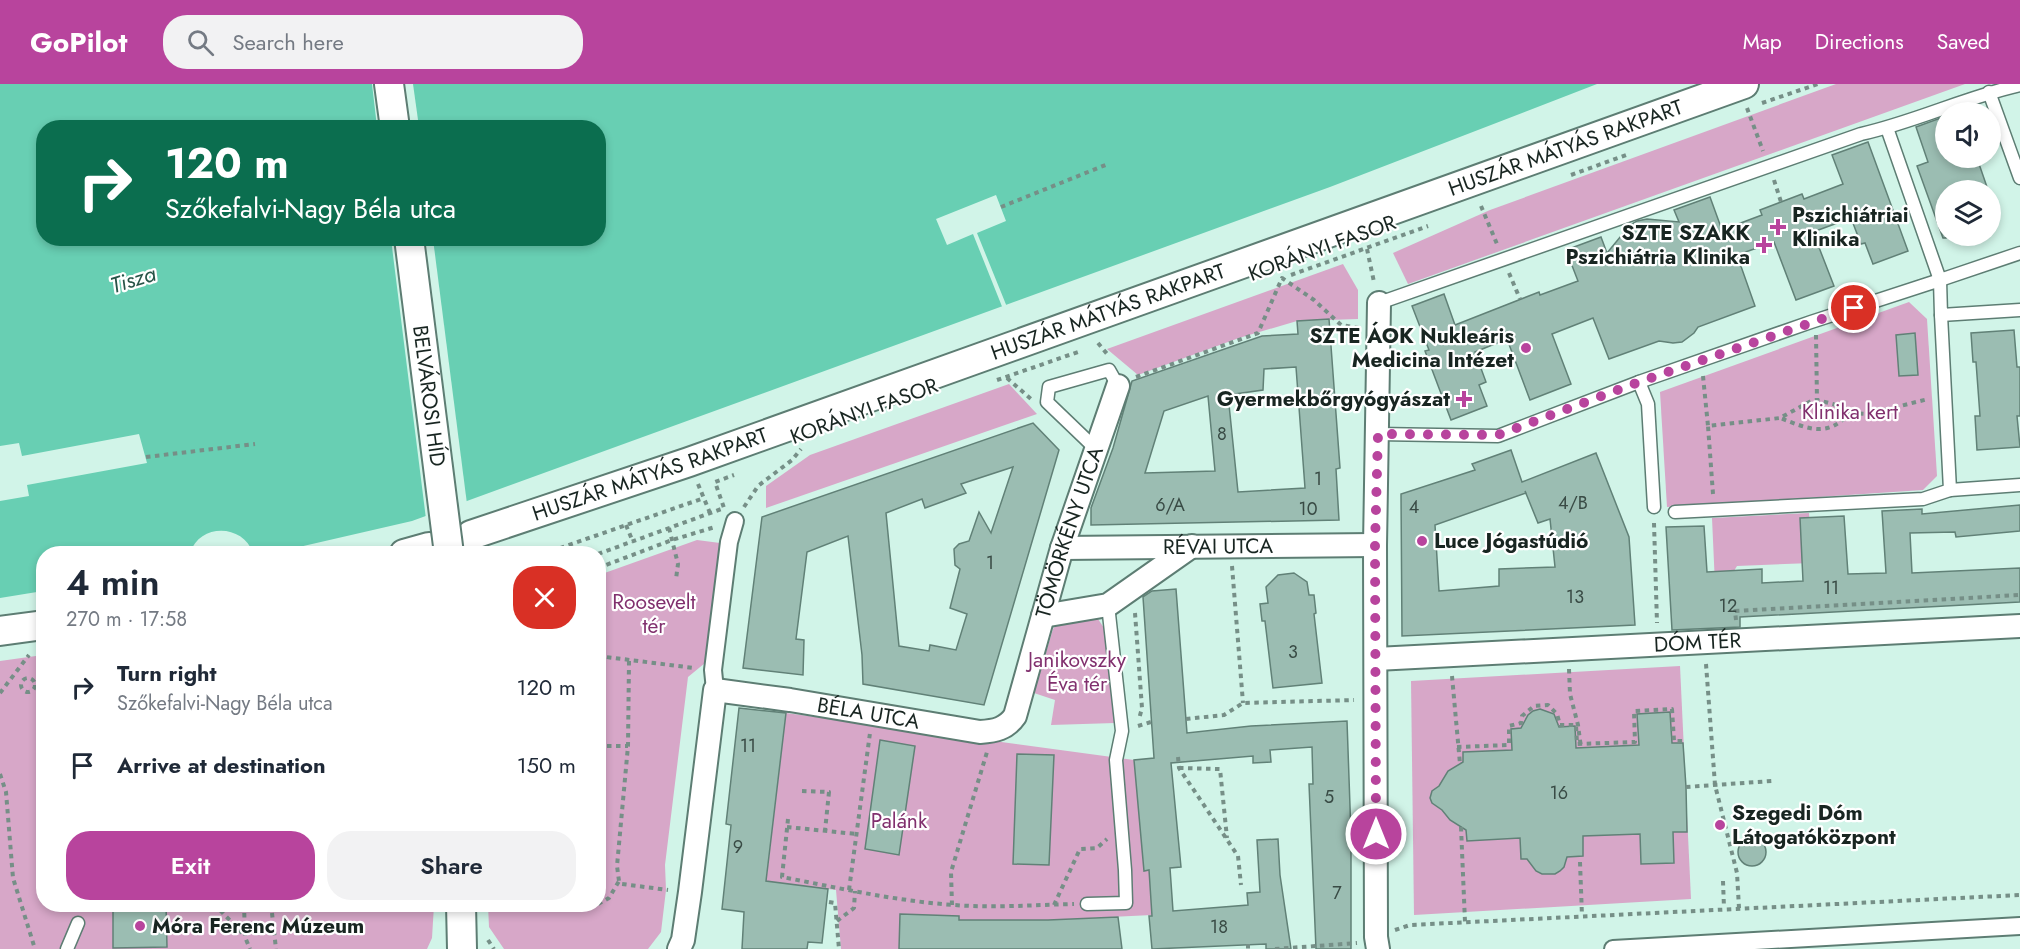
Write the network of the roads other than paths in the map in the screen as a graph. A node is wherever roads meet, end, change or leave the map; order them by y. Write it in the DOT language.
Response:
graph roads {
  1 [pos="390,84"];
  2 [pos="1744,84"];
  3 [pos="2020,85"];
  4 [pos="1989,92"];
  5 [pos="394,120"];
  6 [pos="1887,128"];
  7 [pos="2020,178"];
  8 [pos="409,246"];
  9 [pos="2020,253"];
  10 [pos="1940,280"];
  11 [pos="1379,303"];
  12 [pos="2020,310"];
  13 [pos="1941,315"];
  14 [pos="1124,382"];
  15 [pos="1639,382"];
  16 [pos="1378,434"];
  17 [pos="1096,449"];
  18 [pos="2020,486"];
  19 [pos="1950,490"];
  20 [pos="1654,507"];
  21 [pos="1675,512"];
  22 [pos="735,521"];
  23 [pos="471,535"];
  24 [pos="1375,545"];
  25 [pos="427,546"];
  26 [pos="1192,546"];
  27 [pos="1062,548"];
  28 [pos="1108,605"];
  29 [pos="1043,616"];
  30 [pos="36,625"];
  31 [pos="2020,626"];
  32 [pos="0,631"];
  33 [pos="1376,659"];
  34 [pos="714,680"];
  35 [pos="1015,716"];
  36 [pos="1087,904"];
  37 [pos="461,912"];
  38 [pos="463,912"];
  39 [pos="78,923"];
  40 [pos="2020,926"];
  41 [pos="1377,943"];
  42 [pos="1674,947"];
  43 [pos="67,949"];
  44 [pos="462,949"];
  45 [pos="479,949"];
  46 [pos="680,949"];
  47 [pos="1613,949"];
  1 -- 5 [label="street"];
  2 -- 23 [label="street, HUSZÁR MÁTYÁS RAKPART"];
  3 -- 4 [label="lane"];
  4 -- 6 [label="lane"];
  4 -- 7 [label="lane"];
  6 -- 10 [label="lane"];
  6 -- 11 [label="lane"];
  8 -- 25 [label="street, BELVÁROSI HÍD, bridge"];
  9 -- 10 [label="lane"];
  10 -- 13 [label="lane"];
  10 -- 15 [label="lane"];
  11 -- 16 [label="street"];
  12 -- 13 [label="lane"];
  13 -- 19 [label="lane"];
  14 -- 17 [label="street, TÖMÖRKÉNY UTCA"];
  14 -- 17 [label="lane"];
  15 -- 16 [label="lane"];
  15 -- 20 [label="lane"];
  16 -- 24 [label="street"];
  17 -- 27 [label="street, TÖMÖRKÉNY UTCA"];
  18 -- 19 [label="lane"];
  19 -- 21 [label="lane"];
  22 -- 34 [label="street"];
  24 -- 26 [label="street, RÉVAI UTCA"];
  24 -- 33 [label="street"];
  26 -- 27 [label="street, RÉVAI UTCA"];
  26 -- 28 [label="street"];
  27 -- 29 [label="street, TÖMÖRKÉNY UTCA"];
  28 -- 29 [label="street"];
  28 -- 36 [label="lane"];
  29 -- 35 [label="street, TÖMÖRKÉNY UTCA"];
  30 -- 32 [label="street"];
  31 -- 33 [label="street, DÓM TÉR"];
  33 -- 41 [label="street"];
  34 -- 35 [label="street, BÉLA UTCA"];
  34 -- 46 [label="street"];
  37 -- 44 [label="street"];
  38 -- 45 [label="street"];
  39 -- 43 [label="lane"];
  40 -- 42 [label="street"];
  42 -- 47 [label="street"];
}
